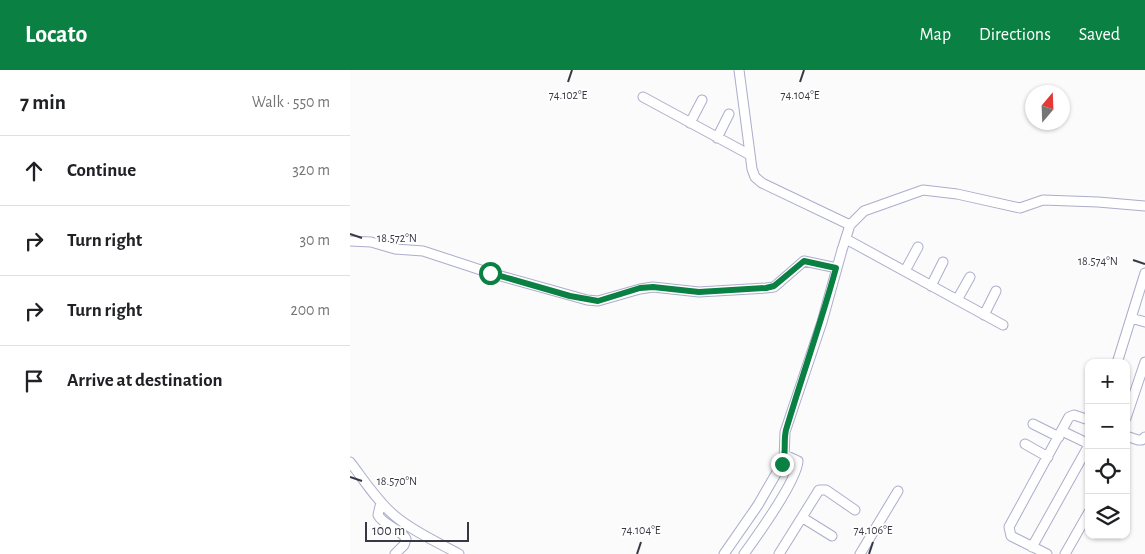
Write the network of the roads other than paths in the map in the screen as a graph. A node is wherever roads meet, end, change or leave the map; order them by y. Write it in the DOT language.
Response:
graph roads {
  1 [pos="739,70"];
  2 [pos="642,97"];
  3 [pos="702,100"];
  4 [pos="729,114"];
  5 [pos="690,123"];
  6 [pos="717,138"];
  7 [pos="750,155"];
  8 [pos="1145,206"];
  9 [pos="850,226"];
  10 [pos="846,239"];
  11 [pos="350,241"];
  12 [pos="918,247"];
  13 [pos="943,262"];
  14 [pos="836,268"];
  15 [pos="905,271"];
  16 [pos="1145,273"];
  17 [pos="970,277"];
  18 [pos="931,286"];
  19 [pos="996,291"];
  20 [pos="957,300"];
  21 [pos="984,315"];
  22 [pos="1131,318"];
  23 [pos="1145,322"];
  24 [pos="1003,325"];
  25 [pos="1118,359"];
  26 [pos="1145,362"];
  27 [pos="1130,406"];
  28 [pos="1085,419"];
  29 [pos="1033,424"];
  30 [pos="1060,434"];
  31 [pos="1145,437"];
  32 [pos="1130,439"];
  33 [pos="1085,443"];
  34 [pos="1025,444"];
  35 [pos="1087,449"];
  36 [pos="785,455"];
  37 [pos="1048,457"];
  38 [pos="350,462"];
  39 [pos="898,491"];
  40 [pos="381,502"];
  41 [pos="855,510"];
  42 [pos="803,518"];
  43 [pos="1085,519"];
  44 [pos="832,536"];
  45 [pos="1032,547"];
  46 [pos="780,551"];
  47 [pos="394,554"];
  48 [pos="459,554"];
  49 [pos="724,554"];
  50 [pos="744,554"];
  51 [pos="792,554"];
  52 [pos="860,554"];
  53 [pos="1047,554"];
  54 [pos="1065,554"];
  1 -- 7 [label="street"];
  2 -- 5 [label="street"];
  3 -- 5 [label="street"];
  4 -- 6 [label="street"];
  5 -- 6 [label="street"];
  6 -- 7 [label="street"];
  7 -- 9 [label="street"];
  8 -- 9 [label="street"];
  9 -- 10 [label="street"];
  10 -- 14 [label="street"];
  10 -- 15 [label="street"];
  11 -- 14 [label="street"];
  12 -- 15 [label="street"];
  13 -- 18 [label="street"];
  14 -- 36 [label="street"];
  15 -- 18 [label="street"];
  16 -- 22 [label="street"];
  17 -- 20 [label="street"];
  18 -- 20 [label="street"];
  19 -- 21 [label="street"];
  20 -- 21 [label="street"];
  21 -- 24 [label="street"];
  22 -- 23 [label="street"];
  22 -- 25 [label="street"];
  26 -- 27 [label="street"];
  28 -- 30 [label="street"];
  29 -- 30 [label="street"];
  30 -- 33 [label="street"];
  30 -- 37 [label="street"];
  31 -- 32 [label="street"];
  34 -- 37 [label="street"];
  35 -- 45 [label="street"];
  36 -- 49 [label="street"];
  36 -- 50 [label="street"];
  37 -- 45 [label="street"];
  38 -- 40 [label="street"];
  39 -- 52 [label="street"];
  40 -- 47 [label="street"];
  40 -- 48 [label="street"];
  41 -- 42 [label="street"];
  42 -- 44 [label="street"];
  42 -- 46 [label="street"];
  43 -- 54 [label="street"];
  45 -- 53 [label="street"];
  46 -- 51 [label="street"];
}
